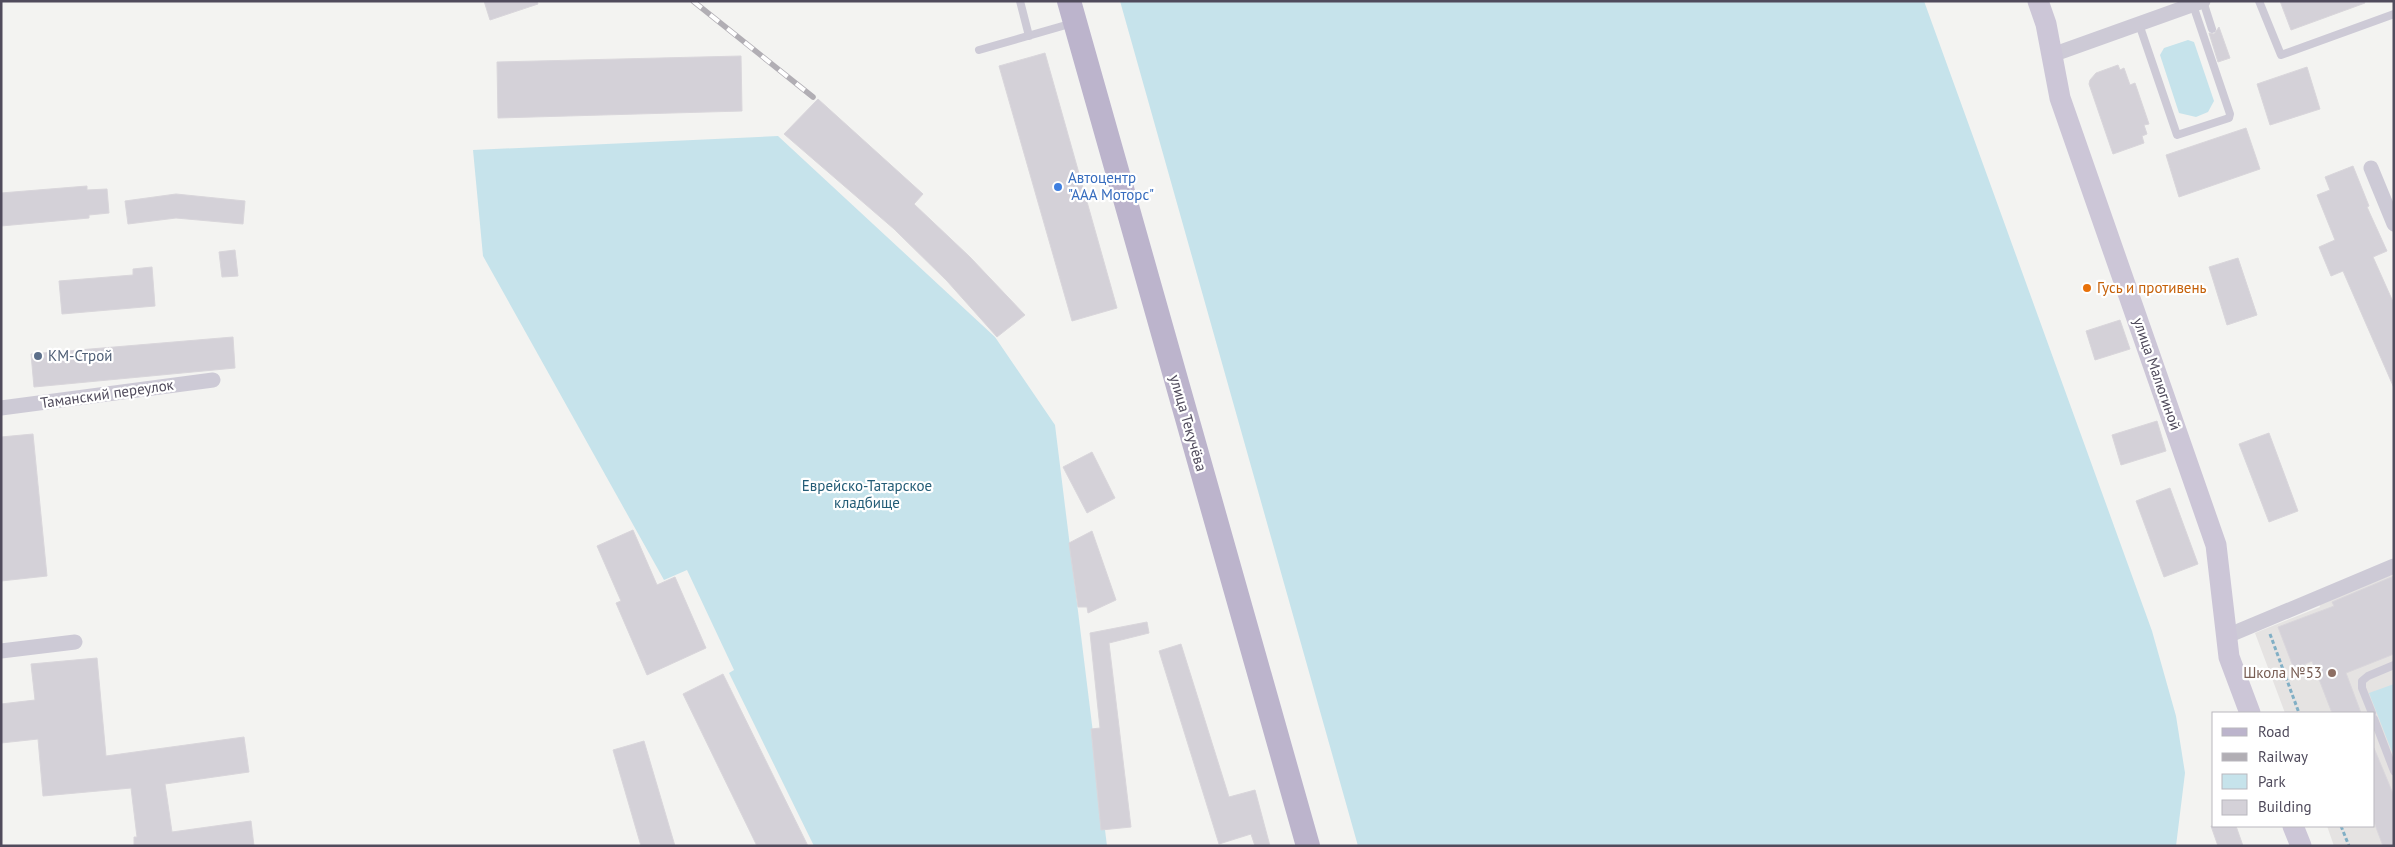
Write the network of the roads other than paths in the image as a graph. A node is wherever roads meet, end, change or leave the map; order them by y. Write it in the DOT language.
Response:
graph roads {
  1 [pos="1020,1"];
  2 [pos="2038,1"];
  3 [pos="2259,1"];
  4 [pos="2199,2"];
  5 [pos="1072,12"];
  6 [pos="2394,14"];
  7 [pos="2139,24"];
  8 [pos="2212,29"];
  9 [pos="1029,36"];
  10 [pos="979,50"];
  11 [pos="2052,55"];
  12 [pos="2371,168"];
  13 [pos="2394,224"];
  14 [pos="212,380"];
  15 [pos="1,408"];
  16 [pos="2394,566"];
  17 [pos="2227,636"];
  18 [pos="75,642"];
  19 [pos="1,651"];
  20 [pos="2394,665"];
  21 [pos="2250,712"];
  22 [pos="2372,712"];
  23 [pos="2375,722"];
  24 [pos="2394,771"];
  25 [pos="2293,827"];
  26 [pos="1308,846"];
  27 [pos="2301,846"];
  1 -- 9 [label="lane"];
  2 -- 11 [label="main road, улица Малюгиной"];
  3 -- 6 [label="lane"];
  4 -- 7 [label="street"];
  4 -- 7 [label="lane"];
  4 -- 8 [label="lane"];
  5 -- 9 [label="lane"];
  5 -- 26 [label="main road, улица Текучёва"];
  7 -- 11 [label="street"];
  9 -- 10 [label="lane"];
  11 -- 17 [label="main road, улица Малюгиной"];
  12 -- 13 [label="street"];
  14 -- 15 [label="street, Таманский переулок"];
  16 -- 17 [label="street"];
  17 -- 21 [label="main road, улица Малюгиной"];
  18 -- 19 [label="street"];
  20 -- 22 [label="lane"];
  23 -- 24 [label="lane"];
  25 -- 27 [label="main road"];
}
